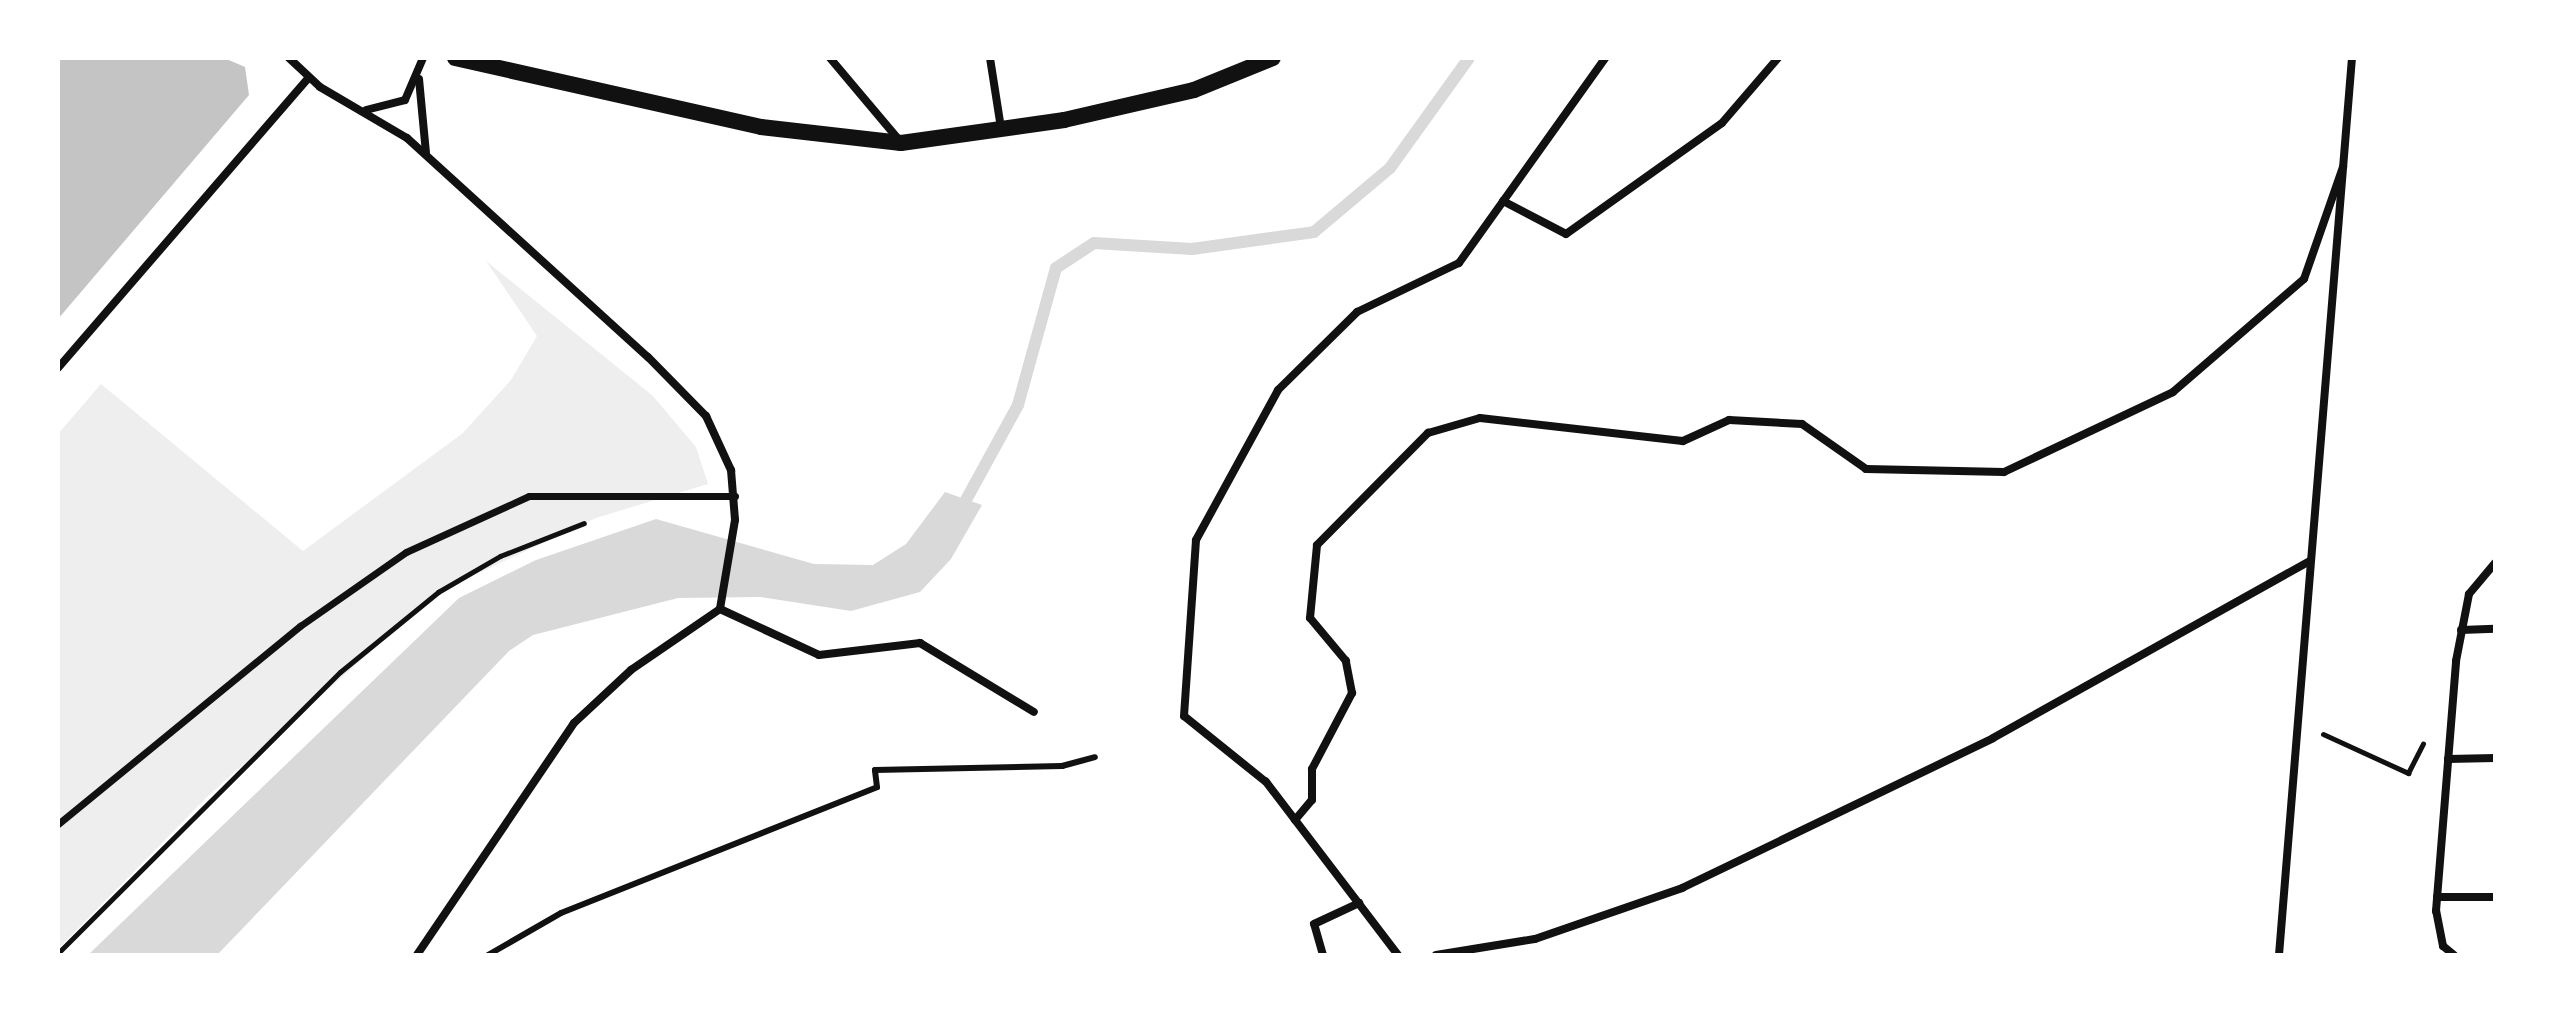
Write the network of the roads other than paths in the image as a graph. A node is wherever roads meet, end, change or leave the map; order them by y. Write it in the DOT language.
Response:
graph roads {
  1 [pos="289,58"];
  2 [pos="299,58"];
  3 [pos="423,58"];
  4 [pos="455,58"];
  5 [pos="830,58"];
  6 [pos="990,58"];
  7 [pos="1273,58"];
  8 [pos="1605,58"];
  9 [pos="1778,58"];
  10 [pos="2352,58"];
  11 [pos="419,75"];
  12 [pos="309,77"];
  13 [pos="361,111"];
  14 [pos="1001,132"];
  15 [pos="901,143"];
  16 [pos="426,154"];
  17 [pos="2343,167"];
  18 [pos="1503,201"];
  19 [pos="58,368"];
  20 [pos="735,496"];
  21 [pos="2310,561"];
  22 [pos="2495,563"];
  23 [pos="720,609"];
  24 [pos="2495,629"];
  25 [pos="2461,630"];
  26 [pos="1034,712"];
  27 [pos="1095,757"];
  28 [pos="2495,758"];
  29 [pos="2448,759"];
  30 [pos="1295,820"];
  31 [pos="58,824"];
  32 [pos="2437,897"];
  33 [pos="2495,897"];
  34 [pos="1359,903"];
  35 [pos="417,955"];
  36 [pos="488,955"];
  37 [pos="1323,955"];
  38 [pos="1398,955"];
  39 [pos="1436,955"];
  40 [pos="2279,955"];
  41 [pos="2454,955"];
  1 -- 12 [label="street"];
  2 -- 12 [label="street"];
  3 -- 11 [label="street"];
  4 -- 15 [label="main road"];
  5 -- 15 [label="street"];
  6 -- 14 [label="street"];
  7 -- 14 [label="main road"];
  8 -- 18 [label="street"];
  9 -- 18 [label="street"];
  10 -- 17 [label="street"];
  11 -- 13 [label="street"];
  11 -- 16 [label="street"];
  12 -- 13 [label="street"];
  12 -- 19 [label="street"];
  13 -- 16 [label="street"];
  14 -- 15 [label="main road"];
  16 -- 20 [label="street"];
  17 -- 21 [label="street"];
  17 -- 30 [label="street"];
  18 -- 30 [label="street"];
  20 -- 23 [label="street"];
  20 -- 31 [label="street"];
  21 -- 39 [label="street"];
  21 -- 40 [label="street"];
  22 -- 25 [label="street"];
  23 -- 26 [label="street"];
  23 -- 35 [label="street"];
  24 -- 25 [label="street"];
  25 -- 29 [label="street"];
  27 -- 36 [label="lane"];
  28 -- 29 [label="street"];
  29 -- 32 [label="street"];
  30 -- 34 [label="street"];
  32 -- 33 [label="street"];
  32 -- 41 [label="street"];
  34 -- 37 [label="street"];
  34 -- 38 [label="street"];
}
